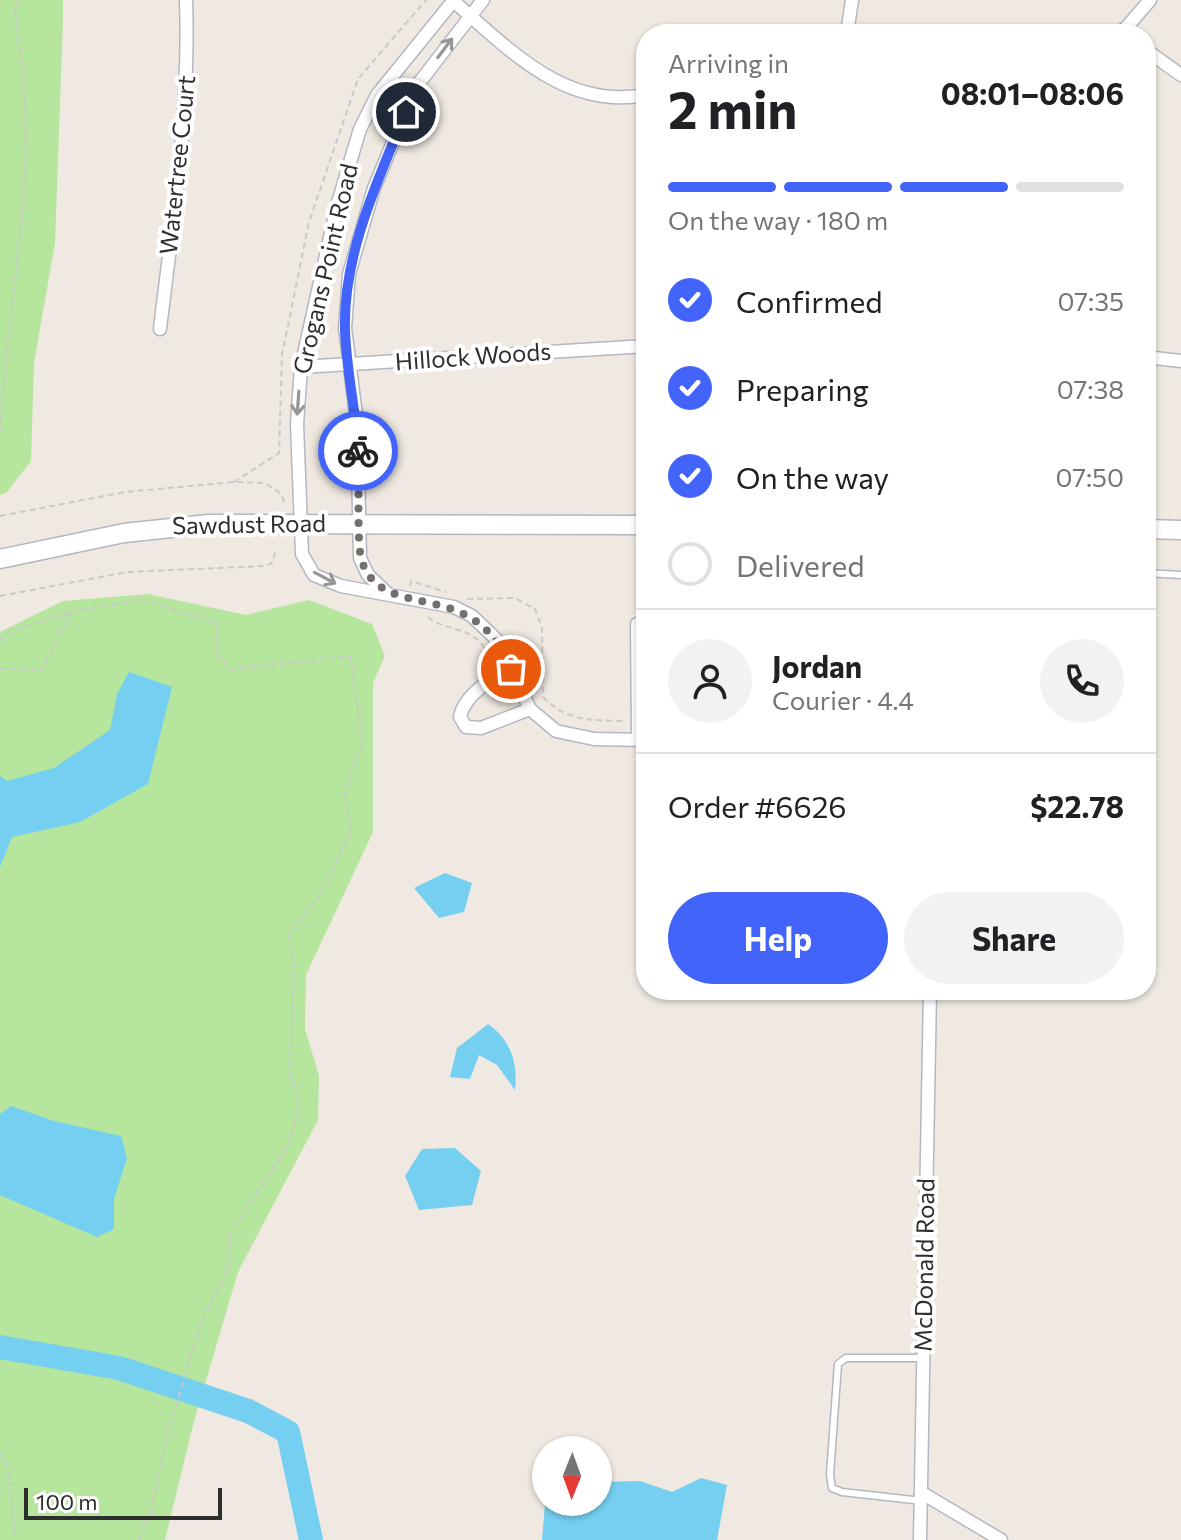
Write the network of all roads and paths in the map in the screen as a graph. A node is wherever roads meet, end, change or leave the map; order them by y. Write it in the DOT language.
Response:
graph roads {
  1 [pos="18,0"];
  2 [pos="186,0"];
  3 [pos="453,0"];
  4 [pos="483,0"];
  5 [pos="852,0"];
  6 [pos="1150,0"];
  7 [pos="469,15"];
  8 [pos="848,24"];
  9 [pos="1131,24"];
  10 [pos="1156,57"];
  11 [pos="1181,75"];
  12 [pos="636,95"];
  13 [pos="160,329"];
  14 [pos="636,347"];
  15 [pos="1156,358"];
  16 [pos="1181,361"];
  17 [pos="349,365"];
  18 [pos="301,367"];
  19 [pos="0,432"];
  20 [pos="285,504"];
  21 [pos="0,516"];
  22 [pos="299,522"];
  23 [pos="361,524"];
  24 [pos="636,525"];
  25 [pos="1156,529"];
  26 [pos="1181,530"];
  27 [pos="276,549"];
  28 [pos="0,559"];
  29 [pos="1156,574"];
  30 [pos="1181,575"];
  31 [pos="388,594"];
  32 [pos="0,596"];
  33 [pos="70,612"];
  34 [pos="0,641"];
  35 [pos="0,668"];
  36 [pos="511,669"];
  37 [pos="530,709"];
  38 [pos="636,740"];
  39 [pos="930,1000"];
  40 [pos="924,1358"];
  41 [pos="0,1453"];
  42 [pos="922,1497"];
  43 [pos="15,1540"];
  44 [pos="139,1540"];
  45 [pos="920,1540"];
  46 [pos="1001,1540"];
  1 -- 19 [label="path"];
  2 -- 13 [label="street, Watertree Court"];
  3 -- 7 [label="street"];
  3 -- 18 [label="street, Grogans Point Road"];
  4 -- 7 [label="street, Grogans Point Road"];
  5 -- 8 [label="street"];
  6 -- 9 [label="street"];
  7 -- 12 [label="street"];
  17 -- 7 [label="street, Grogans Point Road, one-way"];
  10 -- 11 [label="street"];
  14 -- 17 [label="street, Hillock Woods"];
  15 -- 16 [label="street"];
  17 -- 18 [label="street, Hillock Woods"];
  17 -- 23 [label="street, Grogans Point Road"];
  18 -- 22 [label="street, Grogans Point Road, one-way"];
  20 -- 21 [label="path"];
  22 -- 23 [label="street, Sawdust Road"];
  22 -- 28 [label="street, Sawdust Road"];
  22 -- 31 [label="street, Grogans Point Road, one-way"];
  23 -- 24 [label="street, Sawdust Road"];
  23 -- 31 [label="street, Grogans Point Road"];
  25 -- 26 [label="street"];
  27 -- 32 [label="path"];
  29 -- 30 [label="lane"];
  31 -- 36 [label="street"];
  33 -- 34 [label="path"];
  33 -- 35 [label="path"];
  33 -- 44 [label="path"];
  36 -- 37 [label="street"];
  36 -- 37 [label="street"];
  37 -- 38 [label="street"];
  39 -- 40 [label="street, McDonald Road"];
  40 -- 42 [label="street, McDonald Road"];
  40 -- 42 [label="lane"];
  41 -- 43 [label="path"];
  42 -- 45 [label="street, McDonald Road"];
  42 -- 46 [label="street"];
}
